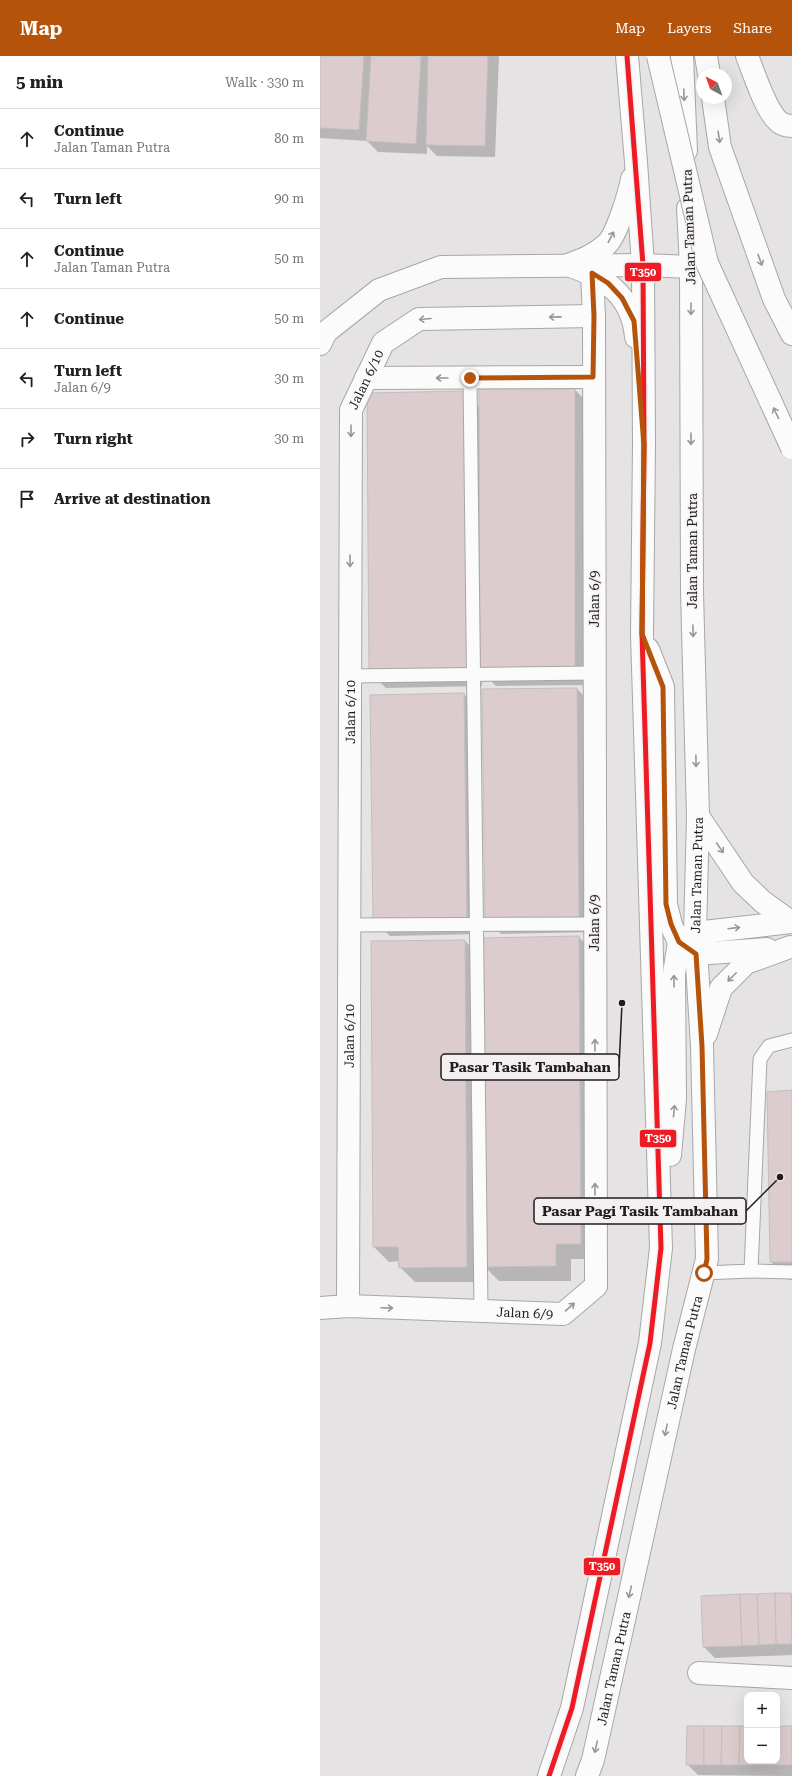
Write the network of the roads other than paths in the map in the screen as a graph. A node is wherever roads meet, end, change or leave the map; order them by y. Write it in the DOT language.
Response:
graph roads {
  1 [pos="627,56"];
  2 [pos="658,56"];
  3 [pos="682,56"];
  4 [pos="706,56"];
  5 [pos="747,56"];
  6 [pos="708,68"];
  7 [pos="714,104"];
  8 [pos="785,124"];
  9 [pos="636,162"];
  10 [pos="568,265"];
  11 [pos="643,265"];
  12 [pos="691,267"];
  13 [pos="592,273"];
  14 [pos="594,316"];
  15 [pos="792,334"];
  16 [pos="320,344"];
  17 [pos="593,377"];
  18 [pos="366,378"];
  19 [pos="470,378"];
  20 [pos="644,445"];
  21 [pos="792,448"];
  22 [pos="642,634"];
  23 [pos="594,673"];
  24 [pos="474,675"];
  25 [pos="350,676"];
  26 [pos="698,816"];
  27 [pos="792,922"];
  28 [pos="476,924"];
  29 [pos="594,924"];
  30 [pos="349,925"];
  31 [pos="690,943"];
  32 [pos="791,947"];
  33 [pos="792,1040"];
  34 [pos="702,1046"];
  35 [pos="661,1248"];
  36 [pos="751,1271"];
  37 [pos="792,1272"];
  38 [pos="704,1273"];
  39 [pos="348,1306"];
  40 [pos="320,1308"];
  41 [pos="481,1310"];
  42 [pos="699,1673"];
  43 [pos="792,1678"];
  44 [pos="549,1776"];
  45 [pos="587,1776"];
  1 -- 9 [label="main road"];
  21 -- 2 [label="main road, one-way, bridge"];
  3 -- 12 [label="main road, Jalan Taman Putra, one-way"];
  4 -- 6 [label="main road"];
  5 -- 8 [label="main road"];
  7 -- 15 [label="main road, one-way"];
  10 -- 9 [label="main road, one-way"];
  9 -- 11 [label="main road"];
  10 -- 11 [label="main road"];
  10 -- 13 [label="main road"];
  10 -- 16 [label="main road"];
  11 -- 12 [label="main road"];
  11 -- 20 [label="main road"];
  12 -- 26 [label="main road, Jalan Taman Putra, one-way"];
  13 -- 14 [label="main road, Jalan 6/9"];
  13 -- 20 [label="main road"];
  14 -- 17 [label="main road, Jalan 6/9"];
  14 -- 18 [label="main road, Jalan 6/10, one-way"];
  17 -- 19 [label="main road"];
  17 -- 23 [label="main road, Jalan 6/9"];
  19 -- 18 [label="main road, one-way"];
  18 -- 25 [label="main road, Jalan 6/10, one-way"];
  19 -- 24 [label="lane"];
  20 -- 22 [label="main road"];
  22 -- 31 [label="main road"];
  22 -- 35 [label="main road"];
  23 -- 24 [label="lane"];
  23 -- 29 [label="main road, Jalan 6/9"];
  24 -- 25 [label="lane"];
  24 -- 28 [label="lane"];
  25 -- 30 [label="main road, Jalan 6/10"];
  26 -- 27 [label="main road, one-way"];
  26 -- 31 [label="main road, Jalan Taman Putra"];
  31 -- 27 [label="main road, one-way"];
  28 -- 29 [label="lane"];
  28 -- 30 [label="lane"];
  28 -- 41 [label="lane"];
  41 -- 29 [label="main road, Jalan 6/9, one-way"];
  30 -- 39 [label="main road, Jalan 6/10"];
  31 -- 32 [label="main road"];
  31 -- 34 [label="main road, Jalan Taman Putra"];
  35 -- 31 [label="main road, one-way"];
  32 -- 34 [label="main road, one-way"];
  33 -- 36 [label="lane"];
  34 -- 38 [label="main road, Jalan Taman Putra"];
  35 -- 44 [label="main road"];
  36 -- 37 [label="lane"];
  36 -- 38 [label="lane"];
  38 -- 45 [label="main road, Jalan Taman Putra, one-way"];
  39 -- 40 [label="main road, Jalan 6/9"];
  39 -- 41 [label="main road, Jalan 6/9, one-way"];
  42 -- 43 [label="main road"];
}
